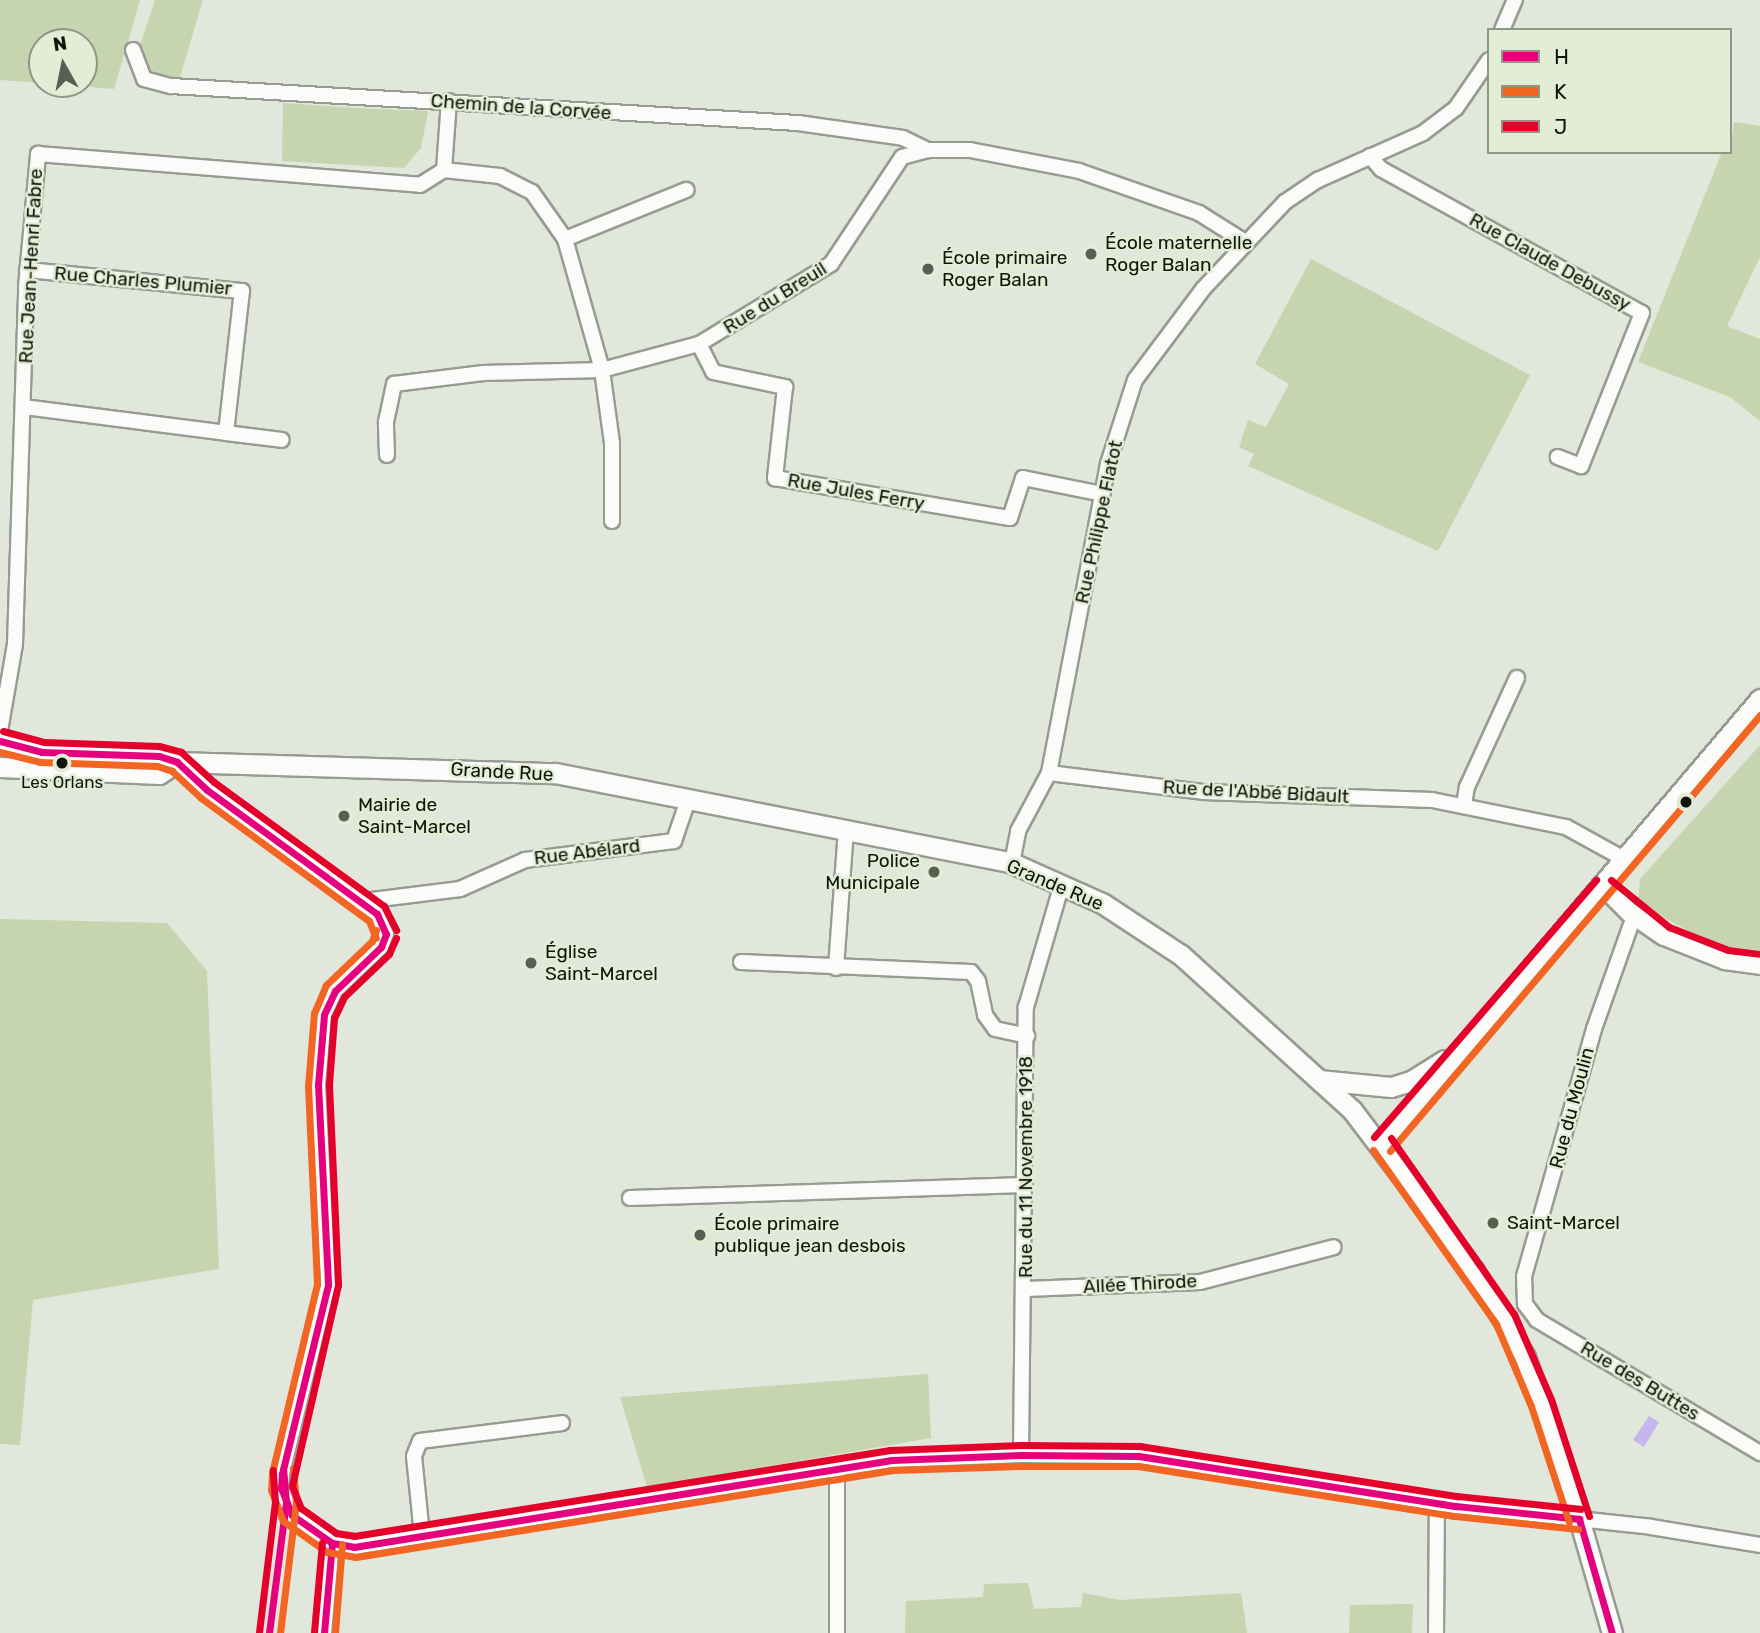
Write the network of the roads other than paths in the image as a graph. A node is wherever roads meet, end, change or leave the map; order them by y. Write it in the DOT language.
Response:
graph roads {
  1 [pos="1515,0"];
  2 [pos="1504,28"];
  3 [pos="133,50"];
  4 [pos="1487,63"];
  5 [pos="449,101"];
  6 [pos="928,150"];
  7 [pos="1370,156"];
  8 [pos="444,170"];
  9 [pos="686,190"];
  10 [pos="565,239"];
  11 [pos="1245,242"];
  12 [pos="27,270"];
  13 [pos="699,344"];
  14 [pos="602,370"];
  15 [pos="24,407"];
  16 [pos="226,433"];
  17 [pos="282,440"];
  18 [pos="387,456"];
  19 [pos="1558,457"];
  20 [pos="1102,494"];
  21 [pos="612,521"];
  22 [pos="1517,678"];
  23 [pos="1760,699"];
  24 [pos="3,740"];
  25 [pos="177,762"];
  26 [pos="0,766"];
  27 [pos="1049,773"];
  28 [pos="689,797"];
  29 [pos="1464,805"];
  30 [pos="846,828"];
  31 [pos="1626,860"];
  32 [pos="1012,863"];
  33 [pos="1062,884"];
  34 [pos="1604,887"];
  35 [pos="362,906"];
  36 [pos="1634,916"];
  37 [pos="741,962"];
  38 [pos="1760,965"];
  39 [pos="836,968"];
  40 [pos="1027,1036"];
  41 [pos="1467,1043"];
  42 [pos="1319,1080"];
  43 [pos="1382,1144"];
  44 [pos="1025,1185"];
  45 [pos="630,1198"];
  46 [pos="1334,1247"];
  47 [pos="1026,1289"];
  48 [pos="1525,1304"];
  49 [pos="562,1423"];
  50 [pos="1760,1453"];
  51 [pos="1021,1455"];
  52 [pos="837,1470"];
  53 [pos="1437,1503"];
  54 [pos="1579,1520"];
  55 [pos="422,1535"];
  56 [pos="326,1540"];
  57 [pos="1760,1545"];
  58 [pos="324,1633"];
  59 [pos="837,1633"];
  60 [pos="1436,1633"];
  61 [pos="1612,1633"];
  1 -- 2 [label="street"];
  3 -- 5 [label="street, Chemin de la Corvée"];
  4 -- 7 [label="street, Rue Philippe Flatot"];
  5 -- 6 [label="street, Chemin de la Corvée"];
  5 -- 8 [label="street"];
  6 -- 11 [label="street, Rue du Breuil"];
  6 -- 13 [label="street, Rue du Breuil"];
  7 -- 11 [label="street, Rue Philippe Flatot"];
  7 -- 19 [label="street, Rue Claude Debussy"];
  8 -- 10 [label="street"];
  8 -- 12 [label="street, Rue Jean-Henri Fabre"];
  9 -- 10 [label="street"];
  10 -- 14 [label="street"];
  11 -- 20 [label="street, Rue Philippe Flatot"];
  12 -- 15 [label="street, Rue Jean-Henri Fabre"];
  12 -- 16 [label="street, Rue Charles Plumier"];
  13 -- 14 [label="street, Rue du Breuil"];
  13 -- 20 [label="street, Rue Jules Ferry"];
  14 -- 18 [label="street, Rue du Breuil"];
  14 -- 21 [label="street"];
  15 -- 16 [label="street"];
  15 -- 24 [label="street, Rue Jean-Henri Fabre"];
  16 -- 17 [label="street"];
  20 -- 27 [label="street, Rue Philippe Flatot"];
  22 -- 29 [label="street"];
  23 -- 31 [label="main road"];
  24 -- 25 [label="main road, Grande Rue"];
  24 -- 26 [label="main road"];
  25 -- 26 [label="main road, Grande Rue"];
  25 -- 28 [label="main road, Grande Rue"];
  25 -- 35 [label="street"];
  27 -- 29 [label="street, Rue de l'Abbé Bidault"];
  27 -- 32 [label="street, Rue Philippe Flatot"];
  28 -- 30 [label="main road, Grande Rue"];
  28 -- 35 [label="street, Rue Abélard"];
  29 -- 31 [label="street, Rue de l'Abbé Bidault"];
  30 -- 32 [label="main road, Grande Rue"];
  30 -- 39 [label="street"];
  31 -- 34 [label="main road"];
  32 -- 33 [label="main road, Grande Rue"];
  33 -- 40 [label="street, Rue du 11 Novembre 1918"];
  33 -- 42 [label="main road, Grande Rue"];
  34 -- 36 [label="street"];
  34 -- 41 [label="main road"];
  35 -- 56 [label="street"];
  36 -- 38 [label="street"];
  36 -- 48 [label="street, Rue du Moulin"];
  37 -- 39 [label="street"];
  39 -- 40 [label="street"];
  40 -- 44 [label="street, Rue du 11 Novembre 1918"];
  41 -- 42 [label="main road"];
  41 -- 43 [label="main road"];
  42 -- 43 [label="main road, Grande Rue"];
  43 -- 54 [label="main road, Grande Rue"];
  44 -- 45 [label="street"];
  44 -- 47 [label="street, Rue du 11 Novembre 1918"];
  46 -- 47 [label="street, Allée Thirode"];
  47 -- 51 [label="street, Rue du 11 Novembre 1918"];
  48 -- 50 [label="street, Rue des Buttes"];
  49 -- 55 [label="street"];
  51 -- 52 [label="street"];
  51 -- 53 [label="street"];
  52 -- 55 [label="street"];
  52 -- 59 [label="street"];
  53 -- 54 [label="street"];
  53 -- 60 [label="street"];
  54 -- 57 [label="street"];
  54 -- 61 [label="main road, Grande Rue"];
  55 -- 56 [label="street"];
  56 -- 58 [label="street"];
}
